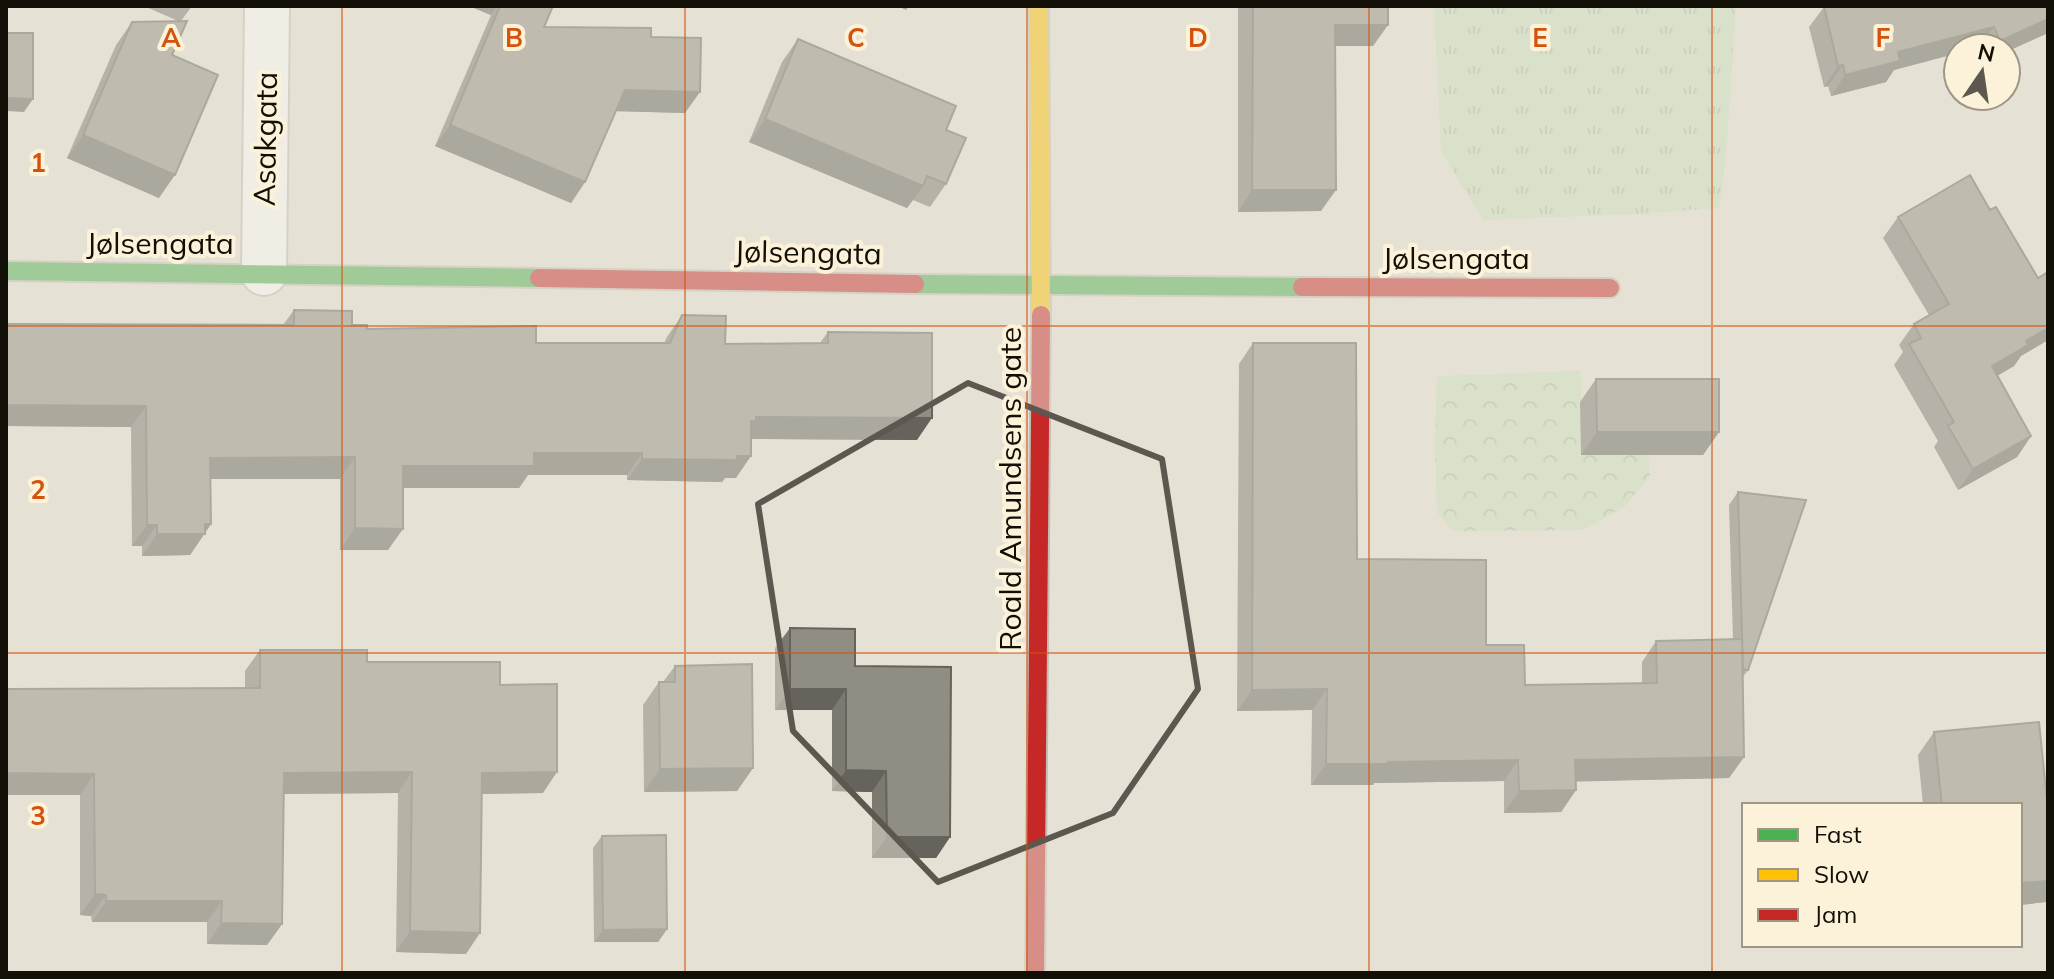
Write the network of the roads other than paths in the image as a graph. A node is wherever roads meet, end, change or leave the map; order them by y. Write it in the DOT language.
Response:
graph roads {
  1 [pos="267,6"];
  2 [pos="1039,6"];
  3 [pos="6,271"];
  4 [pos="264,273"];
  5 [pos="1041,286"];
  6 [pos="1610,288"];
  7 [pos="1035,973"];
  1 -- 4 [label="street, Asakgata"];
  2 -- 5 [label="street, Roald Amundsens gate"];
  3 -- 4 [label="street, Jølsengata"];
  4 -- 5 [label="street, Jølsengata"];
  5 -- 6 [label="street, Jølsengata"];
  5 -- 7 [label="street, Roald Amundsens gate"];
}
